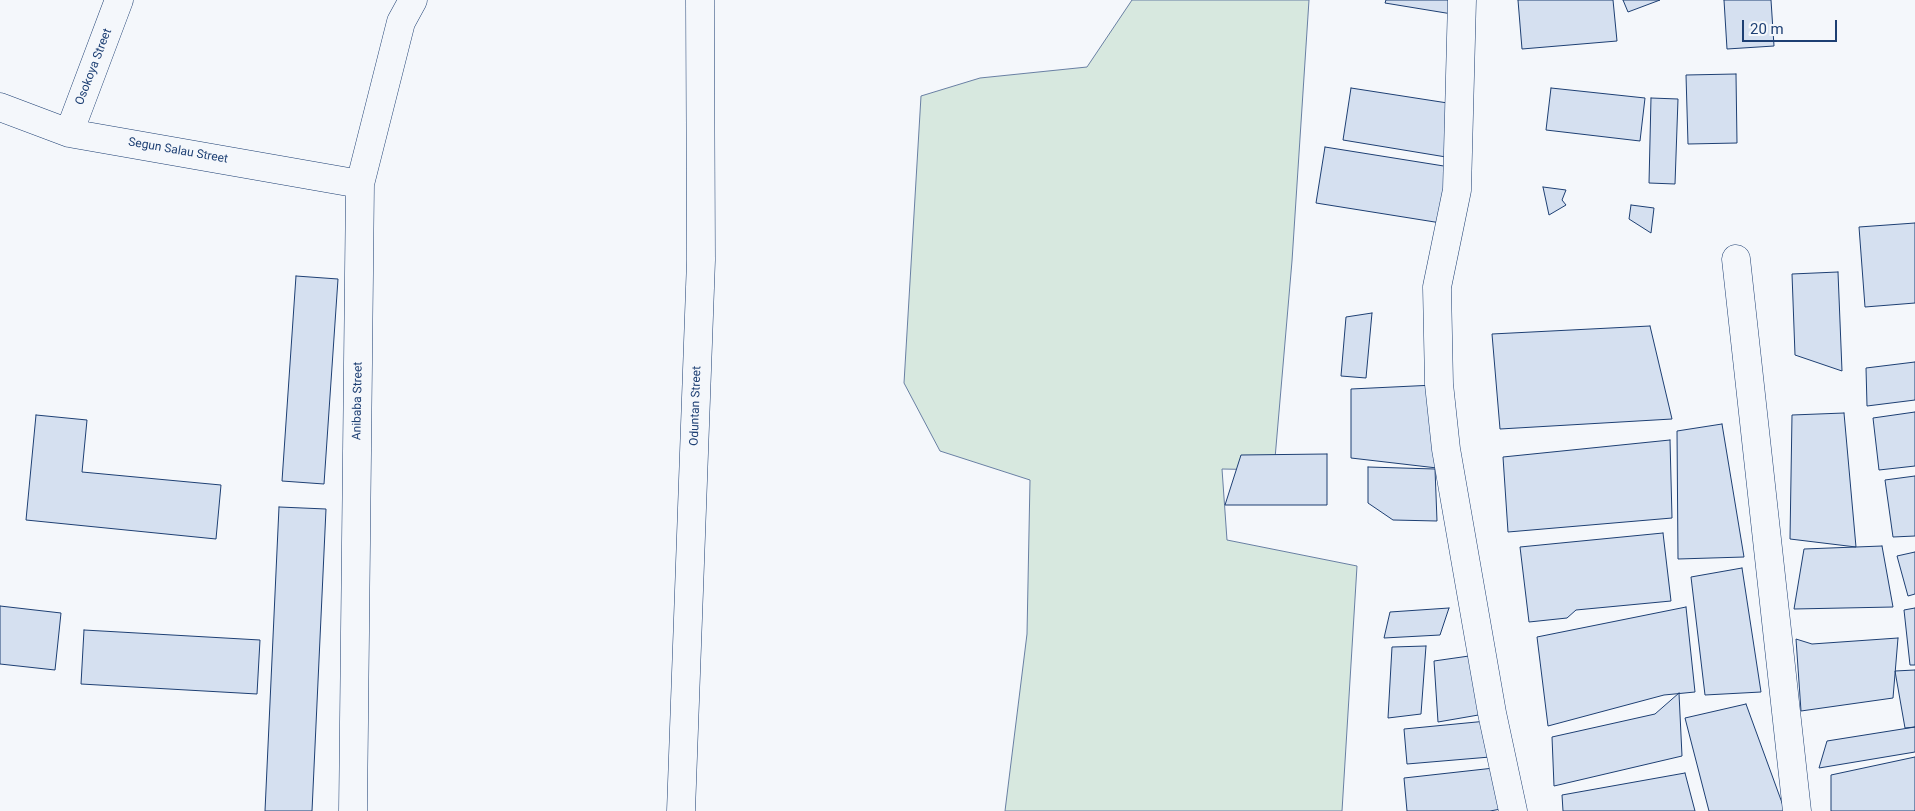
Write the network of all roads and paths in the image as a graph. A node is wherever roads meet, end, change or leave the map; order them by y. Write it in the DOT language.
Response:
graph roads {
  1 [pos="119,0"];
  2 [pos="413,0"];
  3 [pos="700,0"];
  4 [pos="1462,0"];
  5 [pos="0,107"];
  6 [pos="69,133"];
  7 [pos="360,184"];
  8 [pos="1736,259"];
  9 [pos="353,811"];
  10 [pos="681,811"];
  11 [pos="1513,811"];
  12 [pos="1797,811"];
  1 -- 6 [label="street, Osokoya Street"];
  2 -- 7 [label="street, Anibaba Street"];
  3 -- 10 [label="street, Oduntan Street"];
  4 -- 11 [label="street"];
  5 -- 6 [label="street, Segun Salau Street"];
  6 -- 7 [label="street, Segun Salau Street"];
  7 -- 9 [label="street, Anibaba Street"];
  8 -- 12 [label="street"];
}
